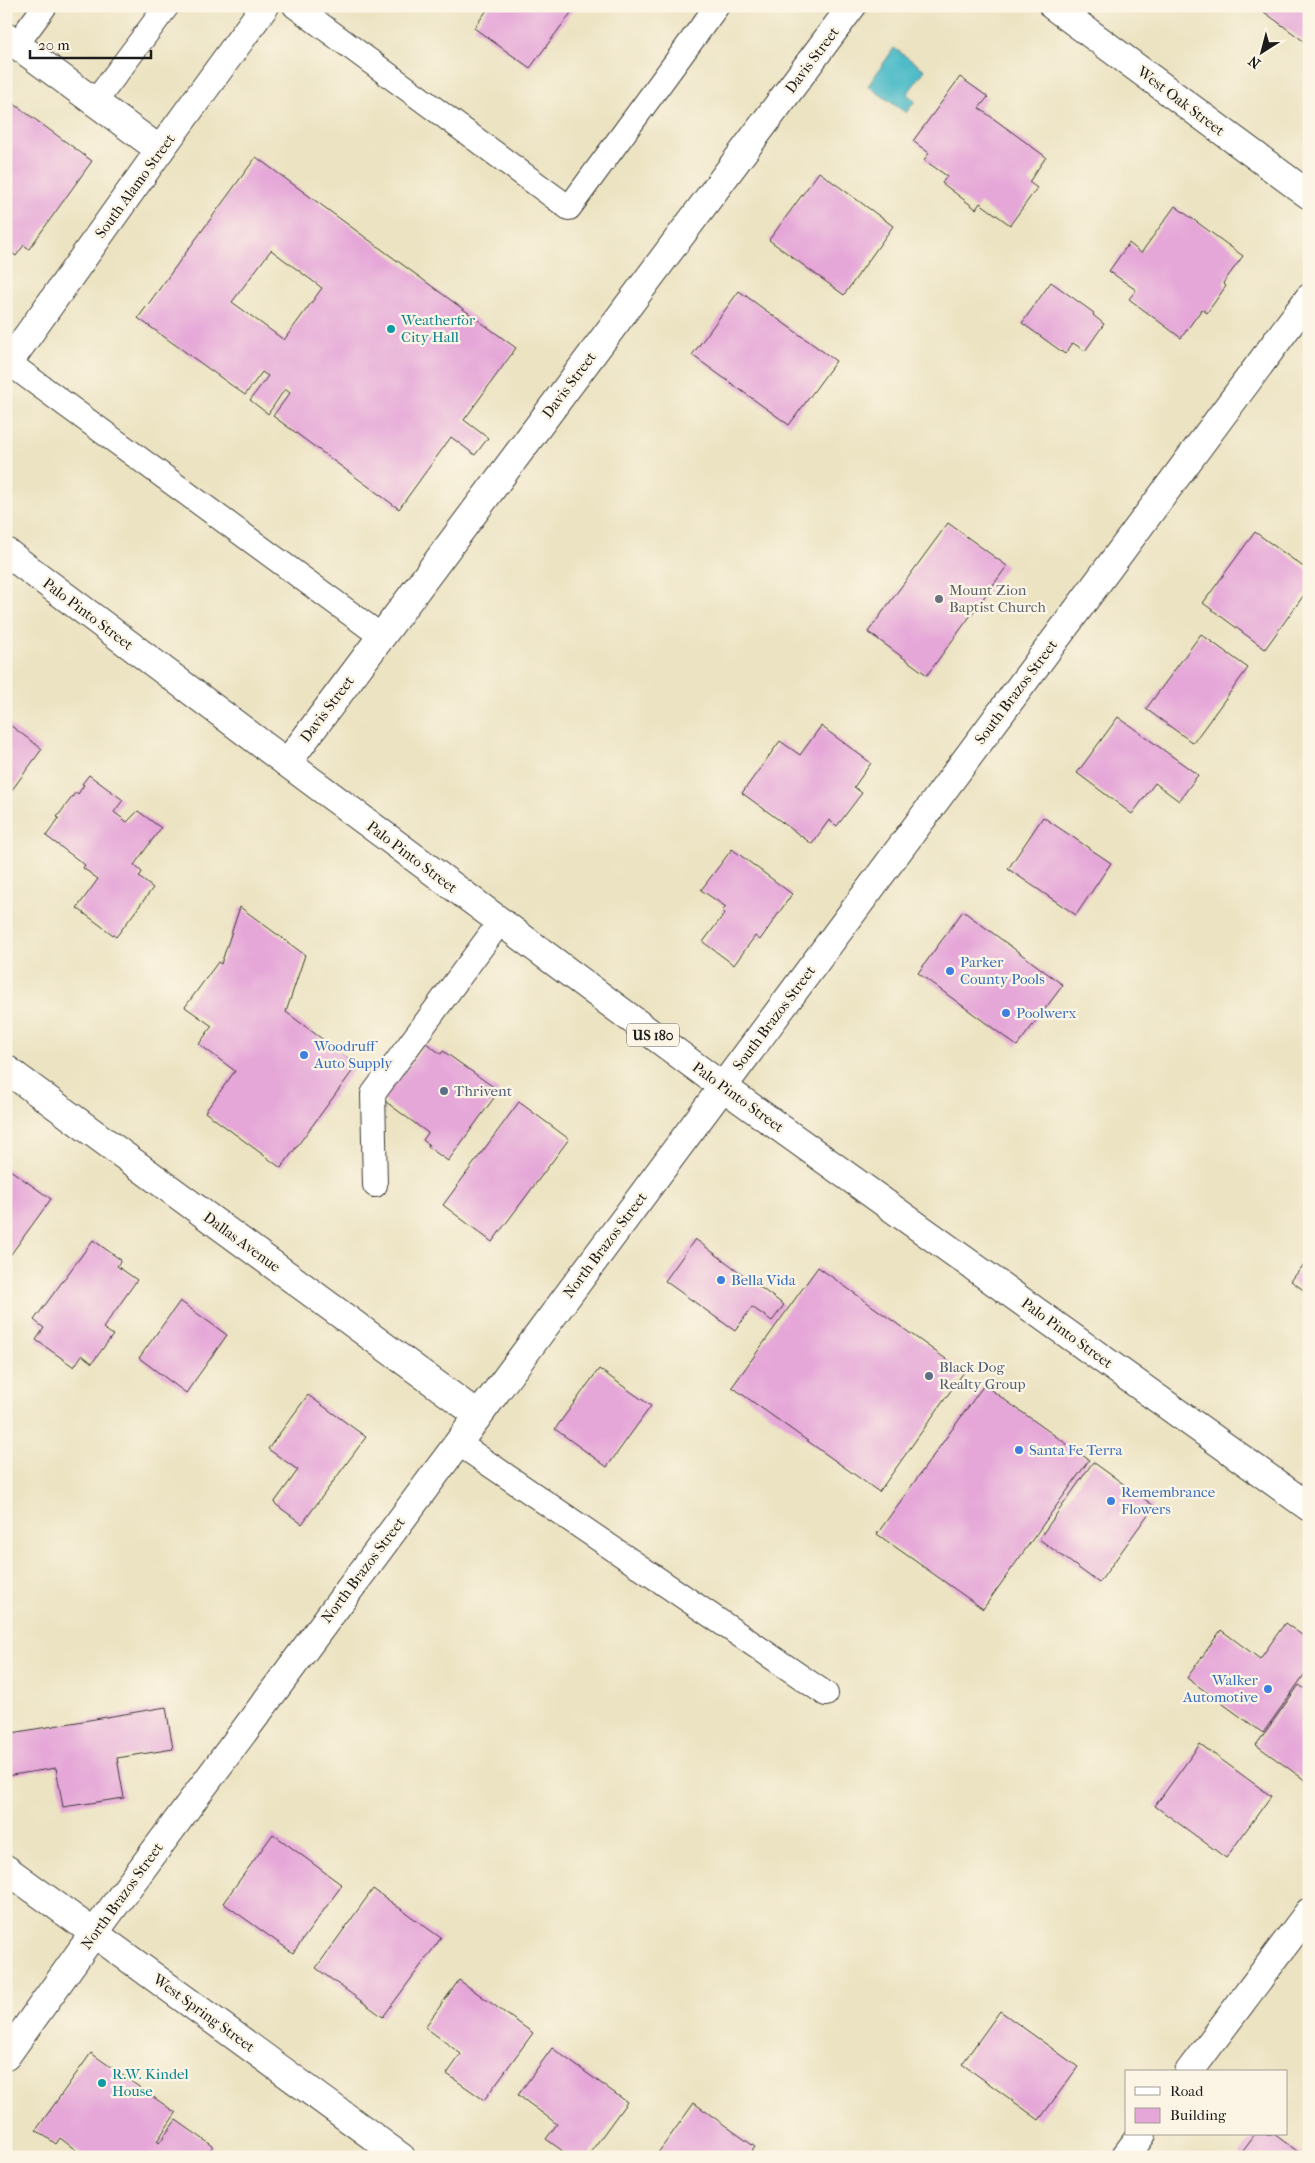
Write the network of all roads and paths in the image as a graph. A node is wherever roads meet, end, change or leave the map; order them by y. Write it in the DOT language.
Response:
graph roads {
  1 [pos="45,6"];
  2 [pos="167,6"];
  3 [pos="266,6"];
  4 [pos="295,6"];
  5 [pos="718,6"];
  6 [pos="852,6"];
  7 [pos="1063,9"];
  8 [pos="12,40"];
  9 [pos="96,102"];
  10 [pos="160,150"];
  11 [pos="1309,195"];
  12 [pos="1309,298"];
  13 [pos="8,365"];
  14 [pos="6,552"];
  15 [pos="381,636"];
  16 [pos="287,763"];
  17 [pos="500,922"];
  18 [pos="6,1069"];
  19 [pos="723,1087"];
  20 [pos="375,1185"];
  21 [pos="478,1415"];
  22 [pos="458,1443"];
  23 [pos="1309,1507"];
  24 [pos="826,1694"];
  25 [pos="6,1868"];
  26 [pos="1309,1912"];
  27 [pos="94,1933"];
  28 [pos="6,2056"];
  29 [pos="1190,2070"];
  30 [pos="1141,2136"];
  31 [pos="401,2157"];
  32 [pos="1125,2157"];
  1 -- 8 [label="lane"];
  2 -- 9 [label="lane"];
  3 -- 10 [label="street, South Alamo Street"];
  4 -- 5 [label="lane"];
  6 -- 15 [label="street, Davis Street"];
  7 -- 11 [label="street, West Oak Street"];
  8 -- 9 [label="street"];
  9 -- 10 [label="street"];
  10 -- 13 [label="street, South Alamo Street"];
  12 -- 19 [label="street, South Brazos Street"];
  13 -- 15 [label="lane"];
  14 -- 16 [label="street, Palo Pinto Street / US 180"];
  15 -- 16 [label="street, Davis Street"];
  16 -- 17 [label="street, Palo Pinto Street / US 180"];
  17 -- 19 [label="street, Palo Pinto Street / US 180"];
  17 -- 20 [label="lane"];
  18 -- 21 [label="street, Dallas Avenue"];
  19 -- 21 [label="street, North Brazos Street"];
  19 -- 23 [label="street, Palo Pinto Street / US 180"];
  21 -- 22 [label="street, North Brazos Street"];
  22 -- 24 [label="lane"];
  22 -- 27 [label="street, North Brazos Street"];
  25 -- 27 [label="street, West Spring Street"];
  26 -- 29 [label="street"];
  27 -- 28 [label="street, North Brazos Street"];
  27 -- 31 [label="street, West Spring Street"];
  30 -- 32 [label="street"];
}
